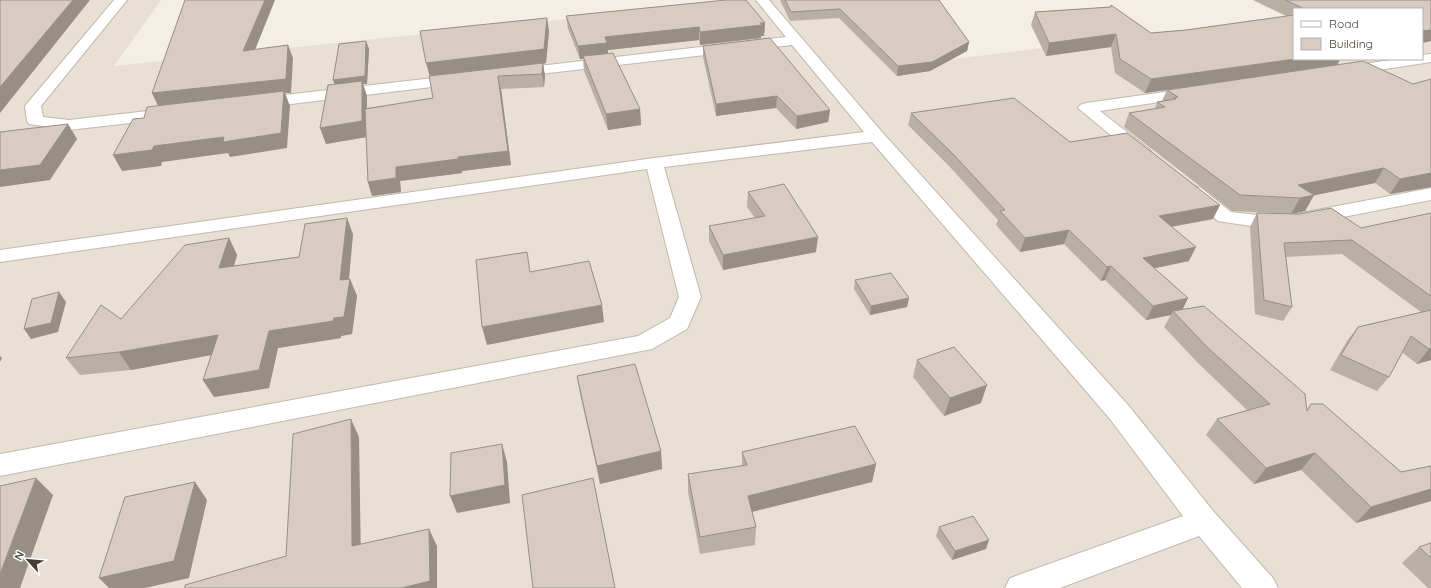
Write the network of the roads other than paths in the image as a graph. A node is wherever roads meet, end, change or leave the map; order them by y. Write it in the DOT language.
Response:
graph roads {
  1 [pos="121,0"];
  2 [pos="762,0"];
  3 [pos="796,40"];
  4 [pos="1419,60"];
  5 [pos="1407,62"];
  6 [pos="1328,73"];
  7 [pos="1431,74"];
  8 [pos="503,75"];
  9 [pos="471,78"];
  10 [pos="1211,90"];
  11 [pos="241,105"];
  12 [pos="185,112"];
  13 [pos="876,136"];
  14 [pos="654,163"];
  15 [pos="1158,164"];
  16 [pos="1183,184"];
  17 [pos="1431,194"];
  18 [pos="0,256"];
  19 [pos="0,465"];
  20 [pos="1204,521"];
  21 [pos="1021,588"];
  22 [pos="1262,588"];
  1 -- 12 [label="street"];
  2 -- 3 [label="street"];
  3 -- 8 [label="street"];
  3 -- 13 [label="street"];
  4 -- 5 [label="street"];
  5 -- 6 [label="street"];
  5 -- 7 [label="street"];
  9 -- 11 [label="street"];
  10 -- 15 [label="street"];
  13 -- 14 [label="street"];
  13 -- 20 [label="street"];
  14 -- 18 [label="street"];
  14 -- 19 [label="street"];
  16 -- 17 [label="street"];
  20 -- 21 [label="street"];
  20 -- 22 [label="street"];
}
